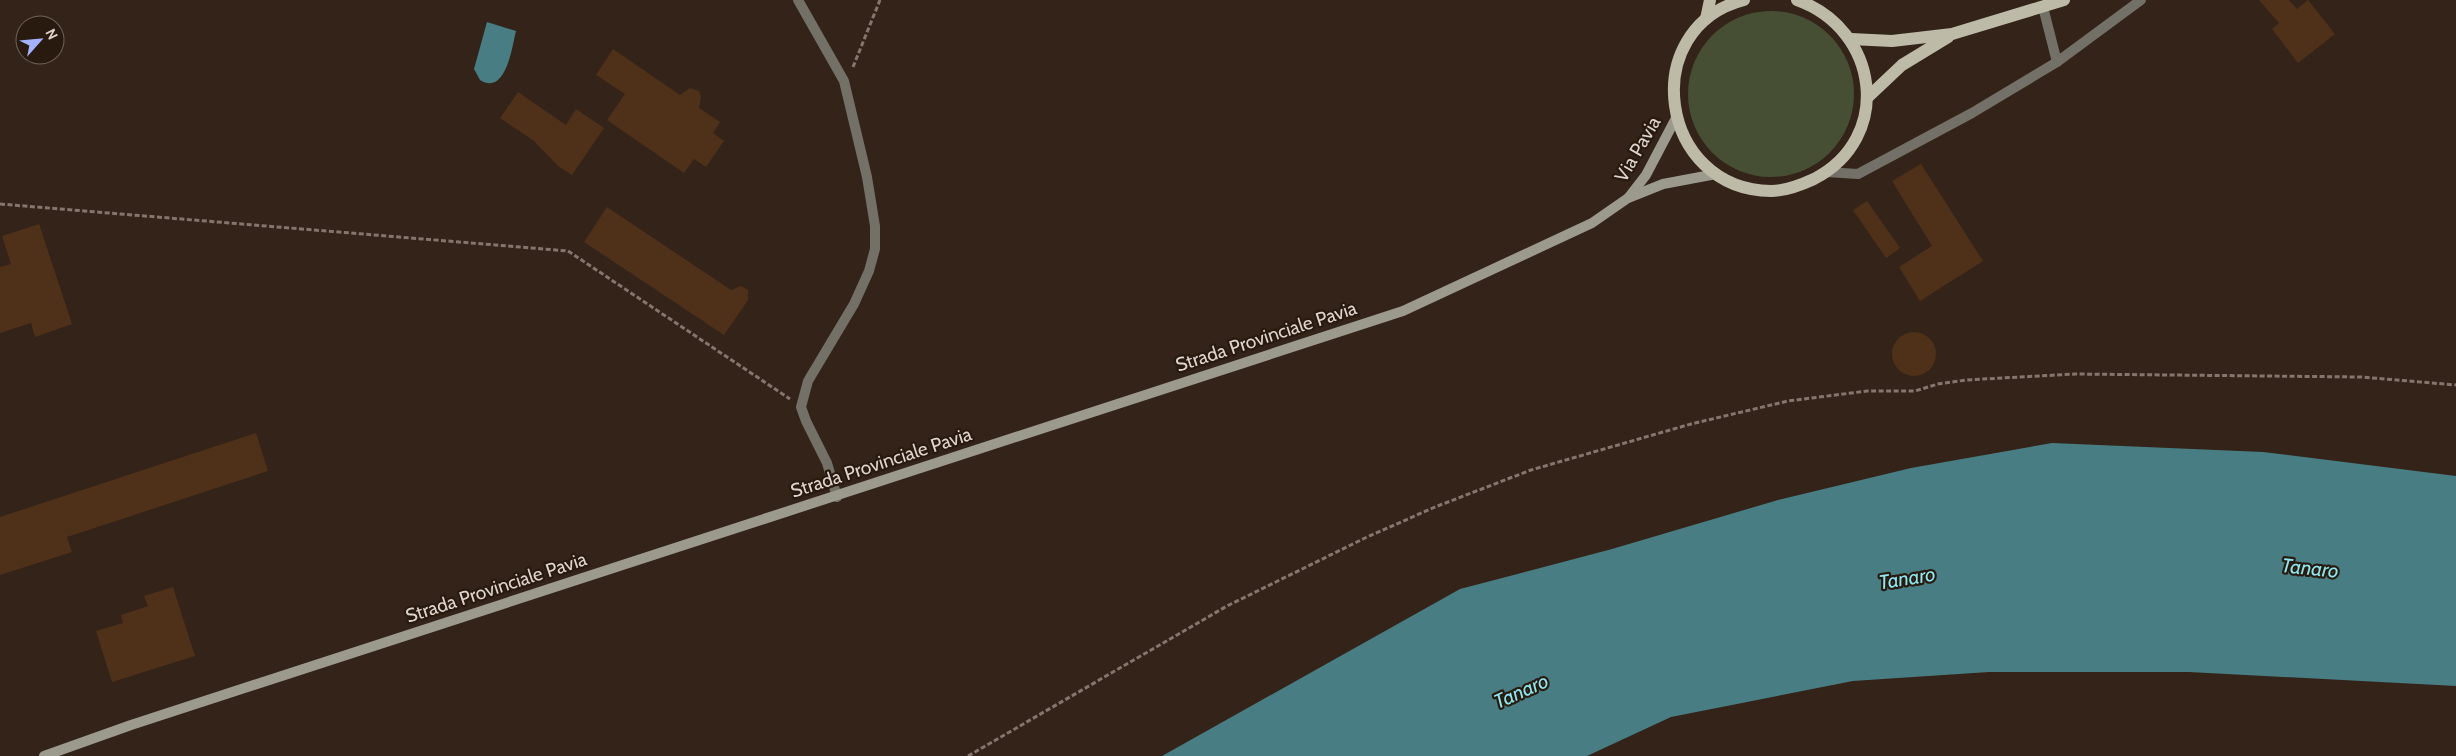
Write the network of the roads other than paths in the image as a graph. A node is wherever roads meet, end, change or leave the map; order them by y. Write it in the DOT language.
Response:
graph roads {
  1 [pos="798,0"];
  2 [pos="1710,0"];
  3 [pos="1744,0"];
  4 [pos="1797,0"];
  5 [pos="2064,0"];
  6 [pos="2141,0"];
  7 [pos="2044,7"];
  8 [pos="1706,19"];
  9 [pos="1952,34"];
  10 [pos="1851,39"];
  11 [pos="2057,62"];
  12 [pos="849,77"];
  13 [pos="1867,98"];
  14 [pos="850,104"];
  15 [pos="1676,118"];
  16 [pos="1826,172"];
  17 [pos="1716,174"];
  18 [pos="1628,198"];
  19 [pos="837,496"];
  20 [pos="44,756"];
  1 -- 14 [label="lane"];
  2 -- 8 [label="main road"];
  3 -- 8 [label="main road"];
  4 -- 10 [label="main road"];
  5 -- 7 [label="main road"];
  6 -- 11 [label="lane"];
  7 -- 9 [label="main road"];
  7 -- 11 [label="lane"];
  8 -- 15 [label="main road"];
  9 -- 10 [label="main road"];
  9 -- 13 [label="main road"];
  10 -- 13 [label="main road"];
  11 -- 16 [label="lane"];
  12 -- 14 [label="lane"];
  13 -- 16 [label="main road"];
  14 -- 19 [label="lane"];
  15 -- 17 [label="main road"];
  15 -- 18 [label="main road, Via Pavia"];
  16 -- 17 [label="main road"];
  17 -- 18 [label="main road, Strada Provinciale Pavia"];
  18 -- 19 [label="main road, Strada Provinciale Pavia"];
  19 -- 20 [label="main road, Strada Provinciale Pavia"];
}
